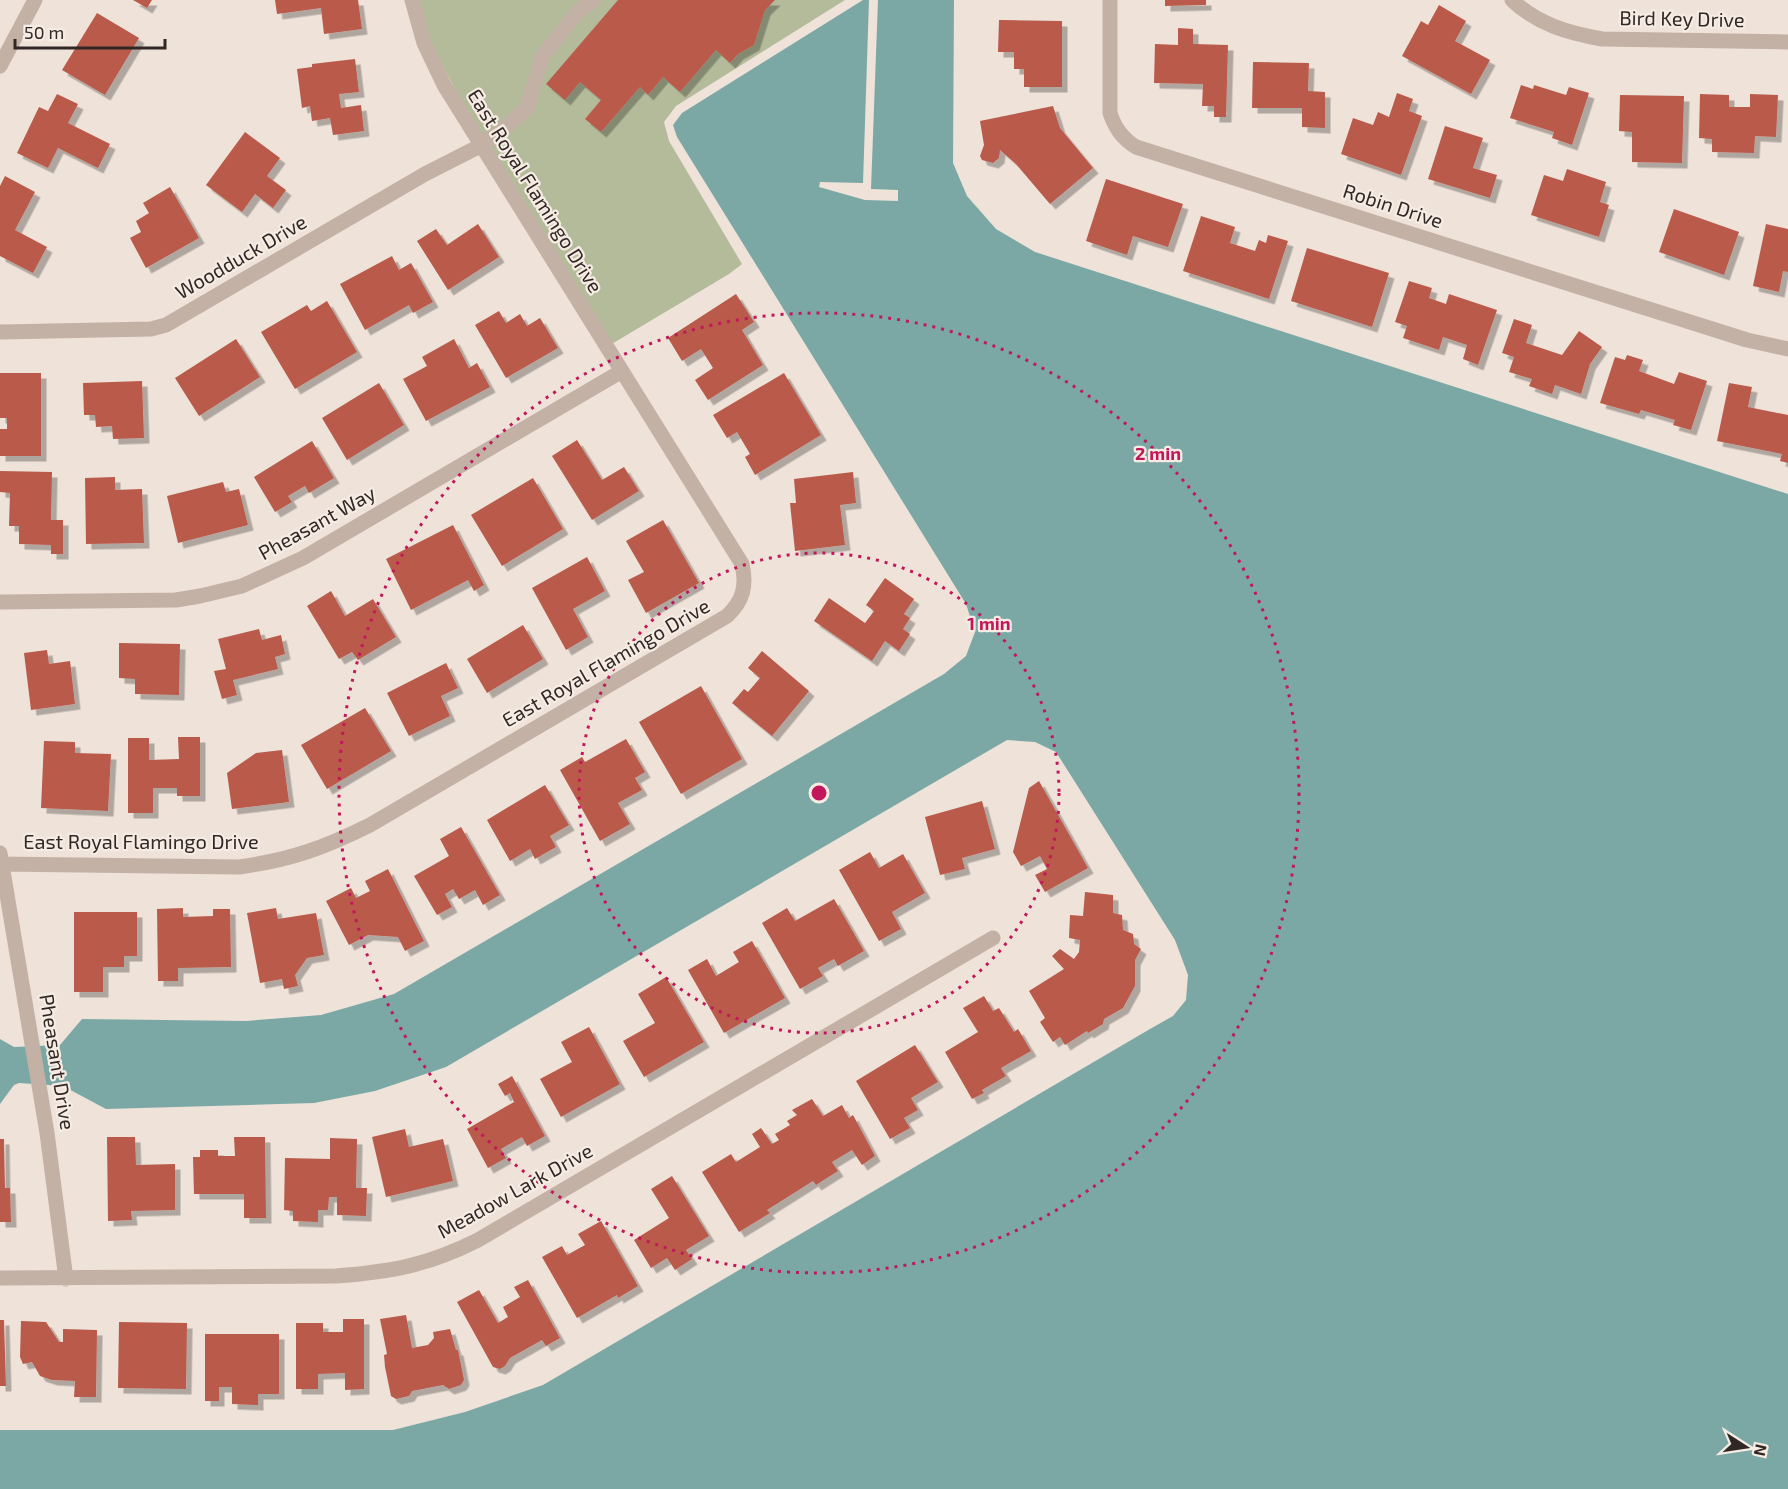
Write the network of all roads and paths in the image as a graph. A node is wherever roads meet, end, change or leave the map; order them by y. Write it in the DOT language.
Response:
graph roads {
  1 [pos="35,0"];
  2 [pos="412,0"];
  3 [pos="593,0"];
  4 [pos="1110,0"];
  5 [pos="1512,0"];
  6 [pos="1788,42"];
  7 [pos="0,66"];
  8 [pos="482,145"];
  9 [pos="0,332"];
  10 [pos="1788,349"];
  11 [pos="621,371"];
  12 [pos="0,602"];
  13 [pos="1,860"];
  14 [pos="993,938"];
  15 [pos="0,1278"];
  16 [pos="66,1279"];
  1 -- 7 [label="street"];
  2 -- 8 [label="street, East Royal Flamingo Drive"];
  3 -- 8 [label="street, Woodduck Drive"];
  4 -- 10 [label="street, Robin Drive"];
  5 -- 6 [label="street, Bird Key Drive"];
  8 -- 9 [label="street, Woodduck Drive"];
  8 -- 11 [label="street, East Royal Flamingo Drive"];
  11 -- 12 [label="street, Pheasant Way"];
  11 -- 13 [label="street, East Royal Flamingo Drive"];
  13 -- 16 [label="street, Pheasant Drive"];
  14 -- 16 [label="street, Meadow Lark Drive"];
  15 -- 16 [label="street, Meadow Lark Drive"];
}
